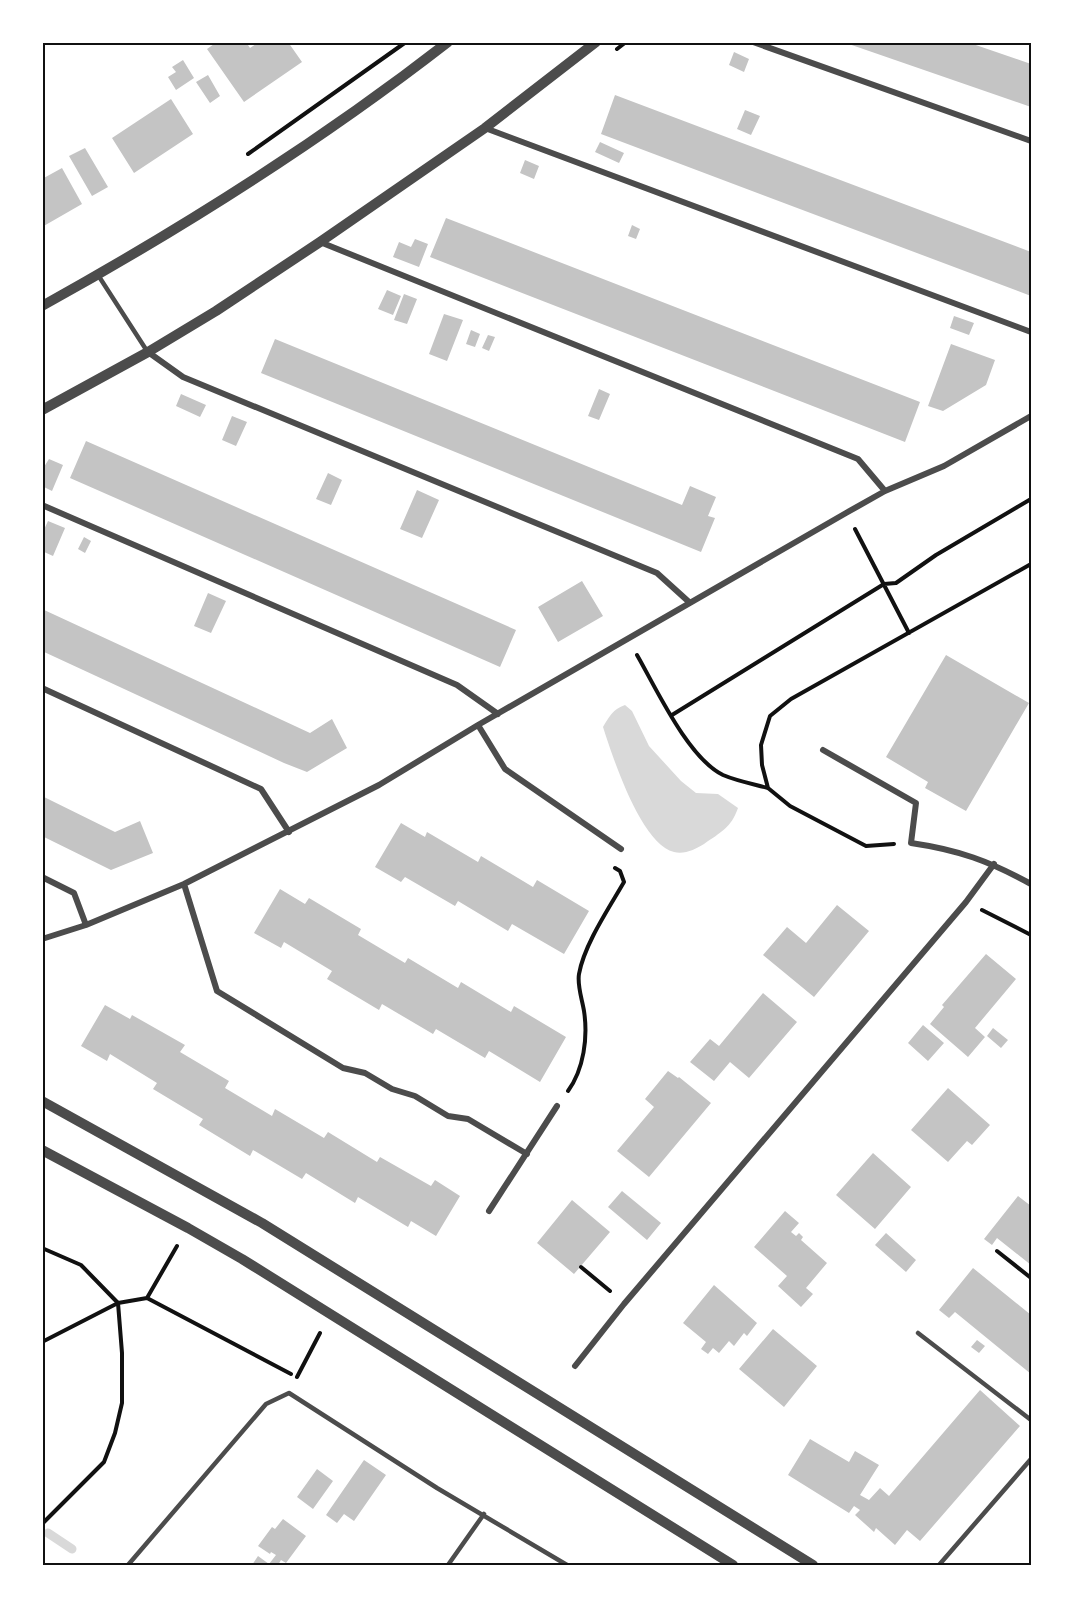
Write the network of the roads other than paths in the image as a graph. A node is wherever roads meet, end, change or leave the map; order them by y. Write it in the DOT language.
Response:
graph roads {
  1 [pos="448,42"];
  2 [pos="596,42"];
  3 [pos="753,42"];
  4 [pos="485,128"];
  5 [pos="1031,141"];
  6 [pos="320,242"];
  7 [pos="98,275"];
  8 [pos="42,306"];
  9 [pos="1031,332"];
  10 [pos="148,352"];
  11 [pos="42,410"];
  12 [pos="1031,416"];
  13 [pos="885,491"];
  14 [pos="42,505"];
  15 [pos="689,602"];
  16 [pos="42,688"];
  17 [pos="498,714"];
  18 [pos="478,725"];
  19 [pos="823,750"];
  20 [pos="290,832"];
  21 [pos="621,849"];
  22 [pos="994,864"];
  23 [pos="42,877"];
  24 [pos="184,884"];
  25 [pos="1031,884"];
  26 [pos="86,925"];
  27 [pos="42,939"];
  28 [pos="42,1101"];
  29 [pos="557,1106"];
  30 [pos="42,1150"];
  31 [pos="527,1154"];
  32 [pos="489,1211"];
  33 [pos="918,1333"];
  34 [pos="574,1366"];
  35 [pos="1031,1420"];
  36 [pos="1031,1459"];
  37 [pos="484,1514"];
  38 [pos="128,1565"];
  39 [pos="448,1565"];
  40 [pos="567,1565"];
  41 [pos="733,1565"];
  42 [pos="813,1565"];
  43 [pos="939,1565"];
  1 -- 7 [label="street"];
  2 -- 4 [label="street"];
  3 -- 5 [label="street"];
  4 -- 6 [label="street"];
  4 -- 9 [label="street"];
  6 -- 10 [label="street"];
  6 -- 13 [label="street"];
  7 -- 8 [label="street"];
  7 -- 10 [label="lane"];
  10 -- 11 [label="street"];
  10 -- 15 [label="street"];
  12 -- 13 [label="street"];
  13 -- 15 [label="street"];
  14 -- 17 [label="street"];
  15 -- 17 [label="street"];
  16 -- 20 [label="street"];
  17 -- 18 [label="street"];
  18 -- 20 [label="street"];
  18 -- 21 [label="street"];
  19 -- 22 [label="street"];
  20 -- 24 [label="street"];
  22 -- 25 [label="street"];
  22 -- 34 [label="street"];
  23 -- 26 [label="street"];
  24 -- 26 [label="street"];
  24 -- 31 [label="street"];
  26 -- 27 [label="street"];
  28 -- 42 [label="street"];
  29 -- 31 [label="street"];
  30 -- 41 [label="street"];
  31 -- 32 [label="street"];
  33 -- 35 [label="lane"];
  36 -- 43 [label="lane"];
  37 -- 38 [label="lane"];
  37 -- 39 [label="lane"];
  37 -- 40 [label="lane"];
}
